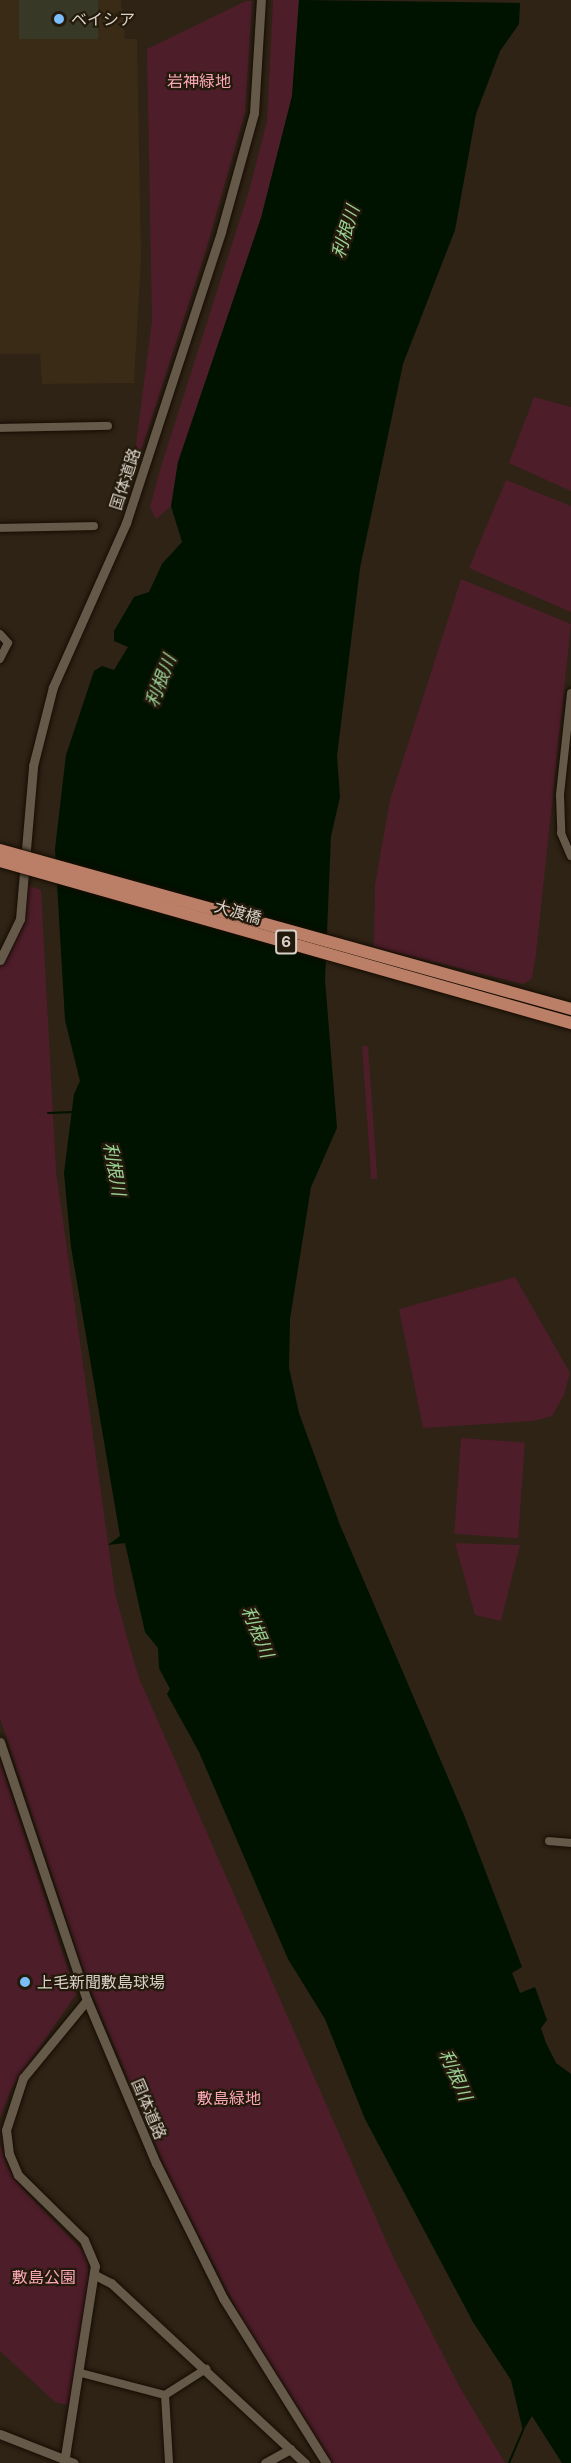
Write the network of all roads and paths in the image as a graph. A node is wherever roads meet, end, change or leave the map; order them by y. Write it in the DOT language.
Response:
graph roads {
  1 [pos="261,0"];
  2 [pos="108,426"];
  3 [pos="0,428"];
  4 [pos="94,526"];
  5 [pos="0,528"];
  6 [pos="0,634"];
  7 [pos="0,659"];
  8 [pos="571,693"];
  9 [pos="0,850"];
  10 [pos="571,856"];
  11 [pos="0,861"];
  12 [pos="0,960"];
  13 [pos="571,1009"];
  14 [pos="571,1023"];
  15 [pos="0,1742"];
  16 [pos="549,1841"];
  17 [pos="571,1843"];
  18 [pos="87,2000"];
  19 [pos="95,2275"];
  20 [pos="206,2369"];
  21 [pos="81,2373"];
  22 [pos="165,2395"];
  23 [pos="0,2434"];
  24 [pos="290,2449"];
  25 [pos="67,2462"];
  26 [pos="170,2463"];
  27 [pos="265,2463"];
  28 [pos="305,2463"];
  29 [pos="326,2463"];
  1 -- 12 [label="street, 国体道路"];
  2 -- 3 [label="street"];
  4 -- 5 [label="street"];
  6 -- 7 [label="street"];
  8 -- 10 [label="street"];
  9 -- 13 [label="main road, 大渡橋 / 6, bridge"];
  11 -- 14 [label="main road, 大渡橋 / 6, bridge"];
  15 -- 18 [label="street, 国体道路"];
  16 -- 17 [label="street"];
  18 -- 19 [label="street"];
  18 -- 29 [label="street, 国体道路"];
  19 -- 20 [label="street"];
  19 -- 21 [label="street"];
  20 -- 22 [label="street"];
  20 -- 24 [label="street"];
  21 -- 22 [label="street"];
  21 -- 25 [label="street"];
  22 -- 26 [label="street"];
  23 -- 25 [label="street"];
  24 -- 27 [label="street"];
  24 -- 28 [label="street"];
}
